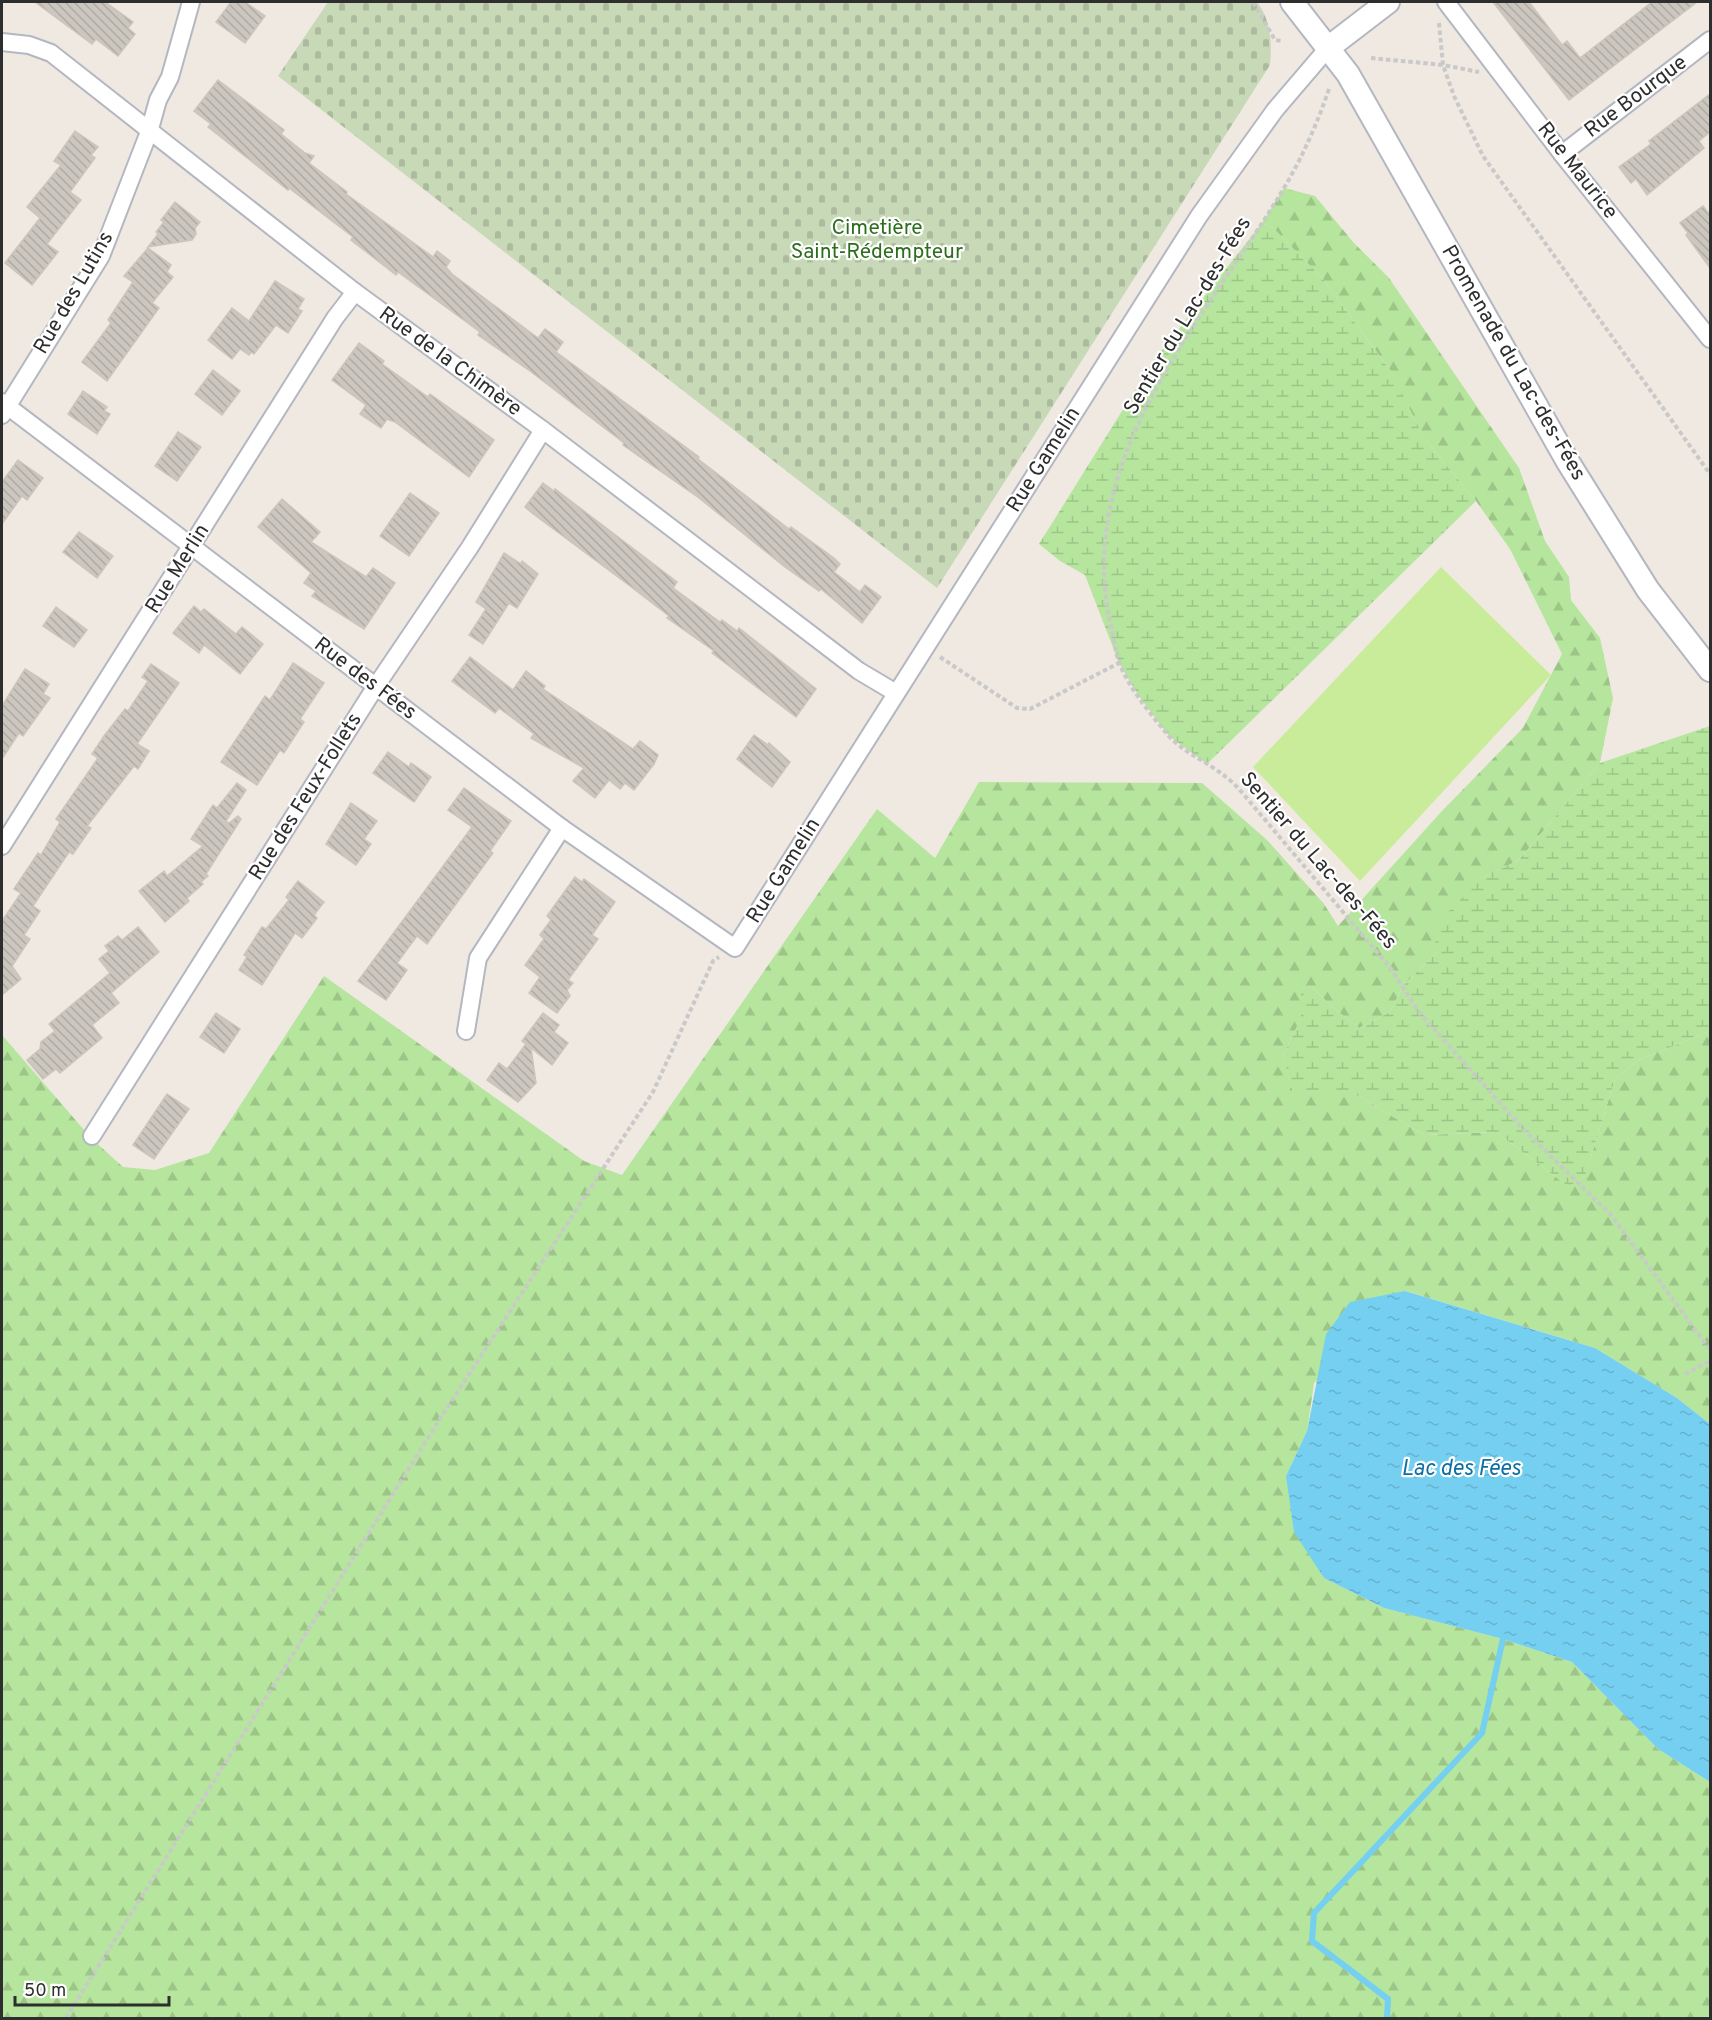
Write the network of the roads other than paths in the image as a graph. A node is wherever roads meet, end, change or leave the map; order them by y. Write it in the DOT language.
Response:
graph roads {
  1 [pos="191,2"];
  2 [pos="1292,2"];
  3 [pos="1388,2"];
  4 [pos="1447,2"];
  5 [pos="1710,40"];
  6 [pos="2,42"];
  7 [pos="1328,48"];
  8 [pos="149,132"];
  9 [pos="1562,154"];
  10 [pos="354,292"];
  11 [pos="1705,320"];
  12 [pos="1710,339"];
  13 [pos="3,408"];
  14 [pos="543,430"];
  15 [pos="192,546"];
  16 [pos="1710,670"];
  17 [pos="376,686"];
  18 [pos="896,693"];
  19 [pos="562,828"];
  20 [pos="2,846"];
  21 [pos="735,948"];
  22 [pos="466,1030"];
  23 [pos="92,1136"];
  1 -- 8 [label="street, Rue des Lutins"];
  2 -- 7 [label="street, Promenade du Lac-des-Fées"];
  3 -- 7 [label="street, Rue Gamelin"];
  4 -- 9 [label="street, Rue Maurice"];
  5 -- 9 [label="street, Rue Bourque"];
  6 -- 8 [label="street, Rue de la Chimère"];
  7 -- 16 [label="street, Promenade du Lac-des-Fées"];
  7 -- 18 [label="street, Rue Gamelin"];
  8 -- 10 [label="street, Rue de la Chimère"];
  8 -- 13 [label="street, Rue des Lutins"];
  9 -- 11 [label="street, Rue Maurice"];
  10 -- 14 [label="street, Rue de la Chimère"];
  10 -- 15 [label="street, Rue Merlin"];
  11 -- 12 [label="street, Rue Maurice"];
  13 -- 15 [label="street, Rue des Fées"];
  14 -- 17 [label="street, Rue des Feux-Follets"];
  14 -- 18 [label="street, Rue de la Chimère"];
  15 -- 17 [label="street, Rue des Fées"];
  15 -- 20 [label="street, Rue Merlin"];
  17 -- 19 [label="street, Rue des Fées"];
  17 -- 23 [label="street, Rue des Feux-Follets"];
  18 -- 21 [label="street, Rue Gamelin"];
  19 -- 21 [label="street, Rue des Fées"];
  19 -- 22 [label="street"];
}
